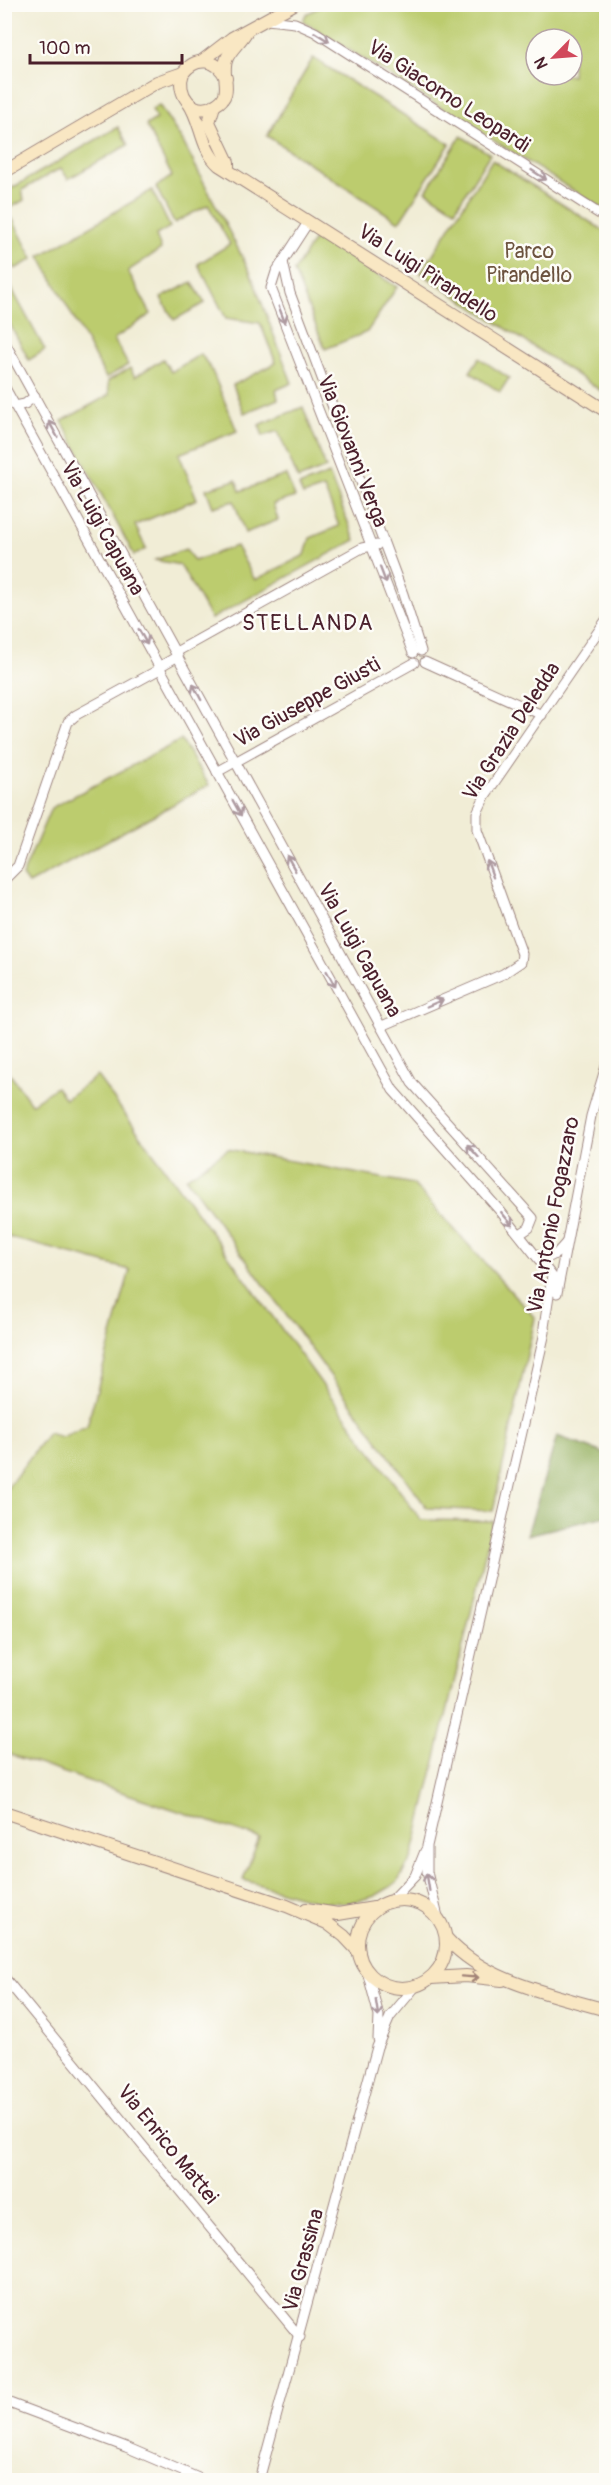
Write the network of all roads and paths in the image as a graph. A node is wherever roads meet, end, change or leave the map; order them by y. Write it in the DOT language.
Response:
graph roads {
  1 [pos="294,4"];
  2 [pos="267,20"];
  3 [pos="246,32"];
  4 [pos="202,61"];
  5 [pos="183,73"];
  6 [pos="226,78"];
  7 [pos="143,92"];
  8 [pos="186,100"];
  9 [pos="214,106"];
  10 [pos="228,168"];
  11 [pos="4,172"];
  12 [pos="606,218"];
  13 [pos="309,220"];
  14 [pos="283,262"];
  15 [pos="4,341"];
  16 [pos="4,386"];
  17 [pos="35,396"];
  18 [pos="15,406"];
  19 [pos="606,411"];
  20 [pos="384,545"];
  21 [pos="371,546"];
  22 [pos="606,620"];
  23 [pos="177,654"];
  24 [pos="416,656"];
  25 [pos="160,668"];
  26 [pos="542,715"];
  27 [pos="235,763"];
  28 [pos="217,772"];
  29 [pos="4,880"];
  30 [pos="381,1026"];
  31 [pos="606,1066"];
  32 [pos="520,1234"];
  33 [pos="568,1241"];
  34 [pos="542,1261"];
  35 [pos="545,1332"];
  36 [pos="4,1812"];
  37 [pos="427,1846"];
  38 [pos="391,1901"];
  39 [pos="287,1906"];
  40 [pos="378,1907"];
  41 [pos="438,1917"];
  42 [pos="447,1939"];
  43 [pos="359,1953"];
  44 [pos="367,1971"];
  45 [pos="4,1977"];
  46 [pos="431,1978"];
  47 [pos="507,1980"];
  48 [pos="416,1987"];
  49 [pos="606,2010"];
  50 [pos="377,2047"];
  51 [pos="300,2337"];
  52 [pos="4,2401"];
  53 [pos="203,2481"];
  54 [pos="260,2481"];
  1 -- 2 [label="street"];
  2 -- 3 [label="street"];
  2 -- 12 [label="street, Via Giacomo Leopardi, one-way"];
  3 -- 4 [label="street"];
  3 -- 6 [label="street"];
  4 -- 5 [label="street"];
  4 -- 6 [label="street"];
  5 -- 7 [label="street"];
  5 -- 8 [label="street"];
  6 -- 9 [label="street"];
  7 -- 8 [label="street"];
  7 -- 11 [label="street"];
  8 -- 9 [label="street"];
  8 -- 10 [label="street, Via Luigi Pirandello"];
  9 -- 10 [label="street"];
  10 -- 13 [label="street, Via Luigi Pirandello"];
  13 -- 14 [label="street, Via Giovanni Verga"];
  13 -- 19 [label="street, Via Luigi Pirandello"];
  14 -- 20 [label="street, Via Giovanni Verga"];
  14 -- 21 [label="street, Via Giovanni Verga, one-way"];
  15 -- 17 [label="street, Via Luigi Capuana"];
  16 -- 18 [label="street, Via Luigi Capuana"];
  17 -- 18 [label="street"];
  23 -- 17 [label="street, Via Luigi Capuana, one-way"];
  18 -- 25 [label="street, Via Luigi Capuana, one-way"];
  20 -- 21 [label="street"];
  20 -- 24 [label="street, Via Giovanni Verga"];
  21 -- 23 [label="street"];
  21 -- 24 [label="street, Via Giovanni Verga, one-way"];
  22 -- 26 [label="street, Via Grazia Deledda"];
  23 -- 25 [label="street"];
  27 -- 23 [label="street, Via Luigi Capuana, one-way"];
  24 -- 26 [label="street"];
  24 -- 27 [label="street, Via Giuseppe Giusti"];
  25 -- 28 [label="street, Via Luigi Capuana"];
  25 -- 29 [label="street"];
  30 -- 26 [label="street, Via Grazia Deledda, one-way"];
  27 -- 28 [label="street, Via Giuseppe Giusti"];
  30 -- 27 [label="street, Via Luigi Capuana, one-way"];
  28 -- 32 [label="street, Via Luigi Capuana, one-way"];
  32 -- 30 [label="street, Via Luigi Capuana, one-way"];
  31 -- 33 [label="street, Via Antonio Fogazzaro"];
  32 -- 34 [label="street, Via Luigi Capuana"];
  33 -- 34 [label="street"];
  33 -- 35 [label="street, Via Antonio Fogazzaro"];
  34 -- 35 [label="street, Via Antonio Fogazzaro"];
  35 -- 37 [label="street"];
  36 -- 39 [label="street"];
  37 -- 38 [label="street"];
  41 -- 37 [label="street, one-way"];
  38 -- 40 [label="street"];
  38 -- 41 [label="street"];
  39 -- 40 [label="street"];
  39 -- 43 [label="street"];
  40 -- 43 [label="street"];
  41 -- 42 [label="street"];
  42 -- 46 [label="street"];
  42 -- 47 [label="street"];
  43 -- 44 [label="street"];
  44 -- 48 [label="street"];
  44 -- 50 [label="street, Via Grassina, one-way"];
  45 -- 51 [label="street, Via Enrico Mattei"];
  46 -- 47 [label="street, one-way"];
  46 -- 48 [label="street"];
  47 -- 49 [label="street"];
  48 -- 50 [label="street, Via Grassina"];
  50 -- 51 [label="street, Via Grassina"];
  51 -- 54 [label="street, Via Grassina"];
  52 -- 53 [label="street"];
}
